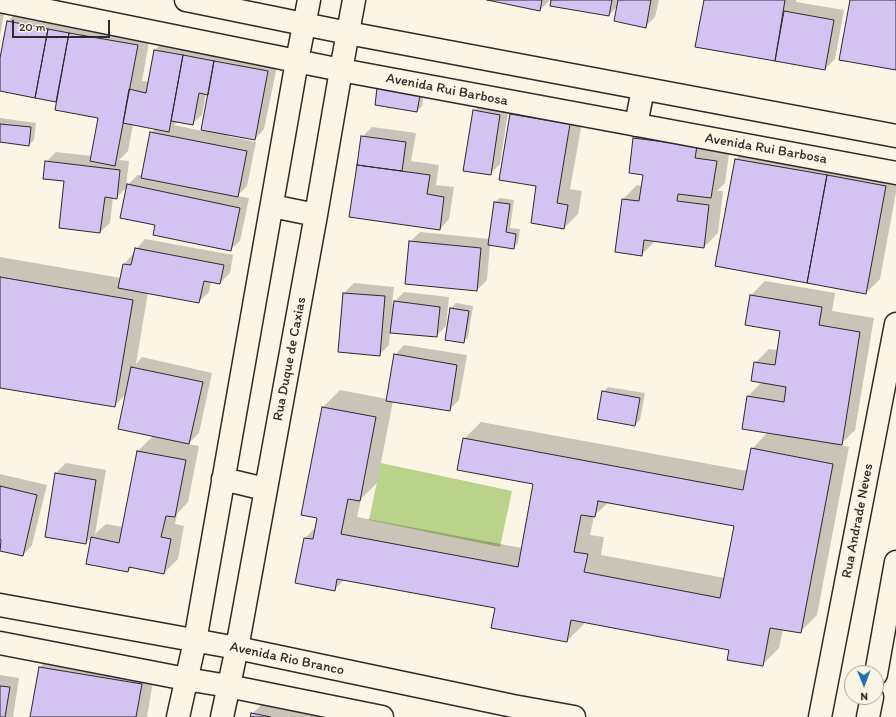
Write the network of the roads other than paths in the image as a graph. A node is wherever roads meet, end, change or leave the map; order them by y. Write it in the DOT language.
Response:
graph roads {
  1 [pos="186,0"];
  2 [pos="309,0"];
  3 [pos="354,0"];
  4 [pos="0,1"];
  5 [pos="304,24"];
  6 [pos="348,33"];
  7 [pos="297,61"];
  8 [pos="341,70"];
  9 [pos="643,89"];
  10 [pos="636,125"];
  11 [pos="896,136"];
  12 [pos="896,173"];
  13 [pos="272,206"];
  14 [pos="316,215"];
  15 [pos="896,324"];
  16 [pos="223,479"];
  17 [pos="265,489"];
  18 [pos="896,562"];
  19 [pos="0,605"];
  20 [pos="195,641"];
  21 [pos="0,643"];
  22 [pos="237,648"];
  23 [pos="878,665"];
  24 [pos="186,679"];
  25 [pos="228,686"];
  26 [pos="870,705"];
  27 [pos="512,712"];
  28 [pos="178,717"];
  29 [pos="222,717"];
  30 [pos="382,717"];
  31 [pos="574,717"];
  32 [pos="820,717"];
  33 [pos="868,717"];
  1 -- 5 [label="street"];
  2 -- 5 [label="street"];
  3 -- 6 [label="street, Rua Duque de Caxias"];
  4 -- 7 [label="street, Avenida Rui Barbosa"];
  5 -- 6 [label="street"];
  5 -- 7 [label="street"];
  6 -- 8 [label="street, Rua Duque de Caxias"];
  6 -- 9 [label="street"];
  7 -- 8 [label="street, Avenida Rui Barbosa"];
  7 -- 13 [label="street"];
  8 -- 10 [label="street, Avenida Rui Barbosa"];
  8 -- 14 [label="street, Rua Duque de Caxias"];
  9 -- 10 [label="street"];
  9 -- 11 [label="street"];
  10 -- 12 [label="street, Avenida Rui Barbosa"];
  13 -- 14 [label="street"];
  13 -- 16 [label="street"];
  14 -- 17 [label="street, Rua Duque de Caxias"];
  15 -- 32 [label="street, Rua Andrade Neves"];
  16 -- 17 [label="street"];
  16 -- 20 [label="street"];
  17 -- 22 [label="street, Rua Duque de Caxias"];
  18 -- 23 [label="street"];
  19 -- 20 [label="street, Avenida Rio Branco"];
  20 -- 22 [label="street, Avenida Rio Branco"];
  20 -- 24 [label="street"];
  21 -- 24 [label="street"];
  22 -- 25 [label="street, Rua Duque de Caxias"];
  22 -- 27 [label="street, Avenida Rio Branco"];
  24 -- 25 [label="street"];
  24 -- 28 [label="street"];
  25 -- 29 [label="street, Rua Duque de Caxias"];
  25 -- 30 [label="street"];
  26 -- 33 [label="street"];
  27 -- 31 [label="street, Avenida Rio Branco"];
}
